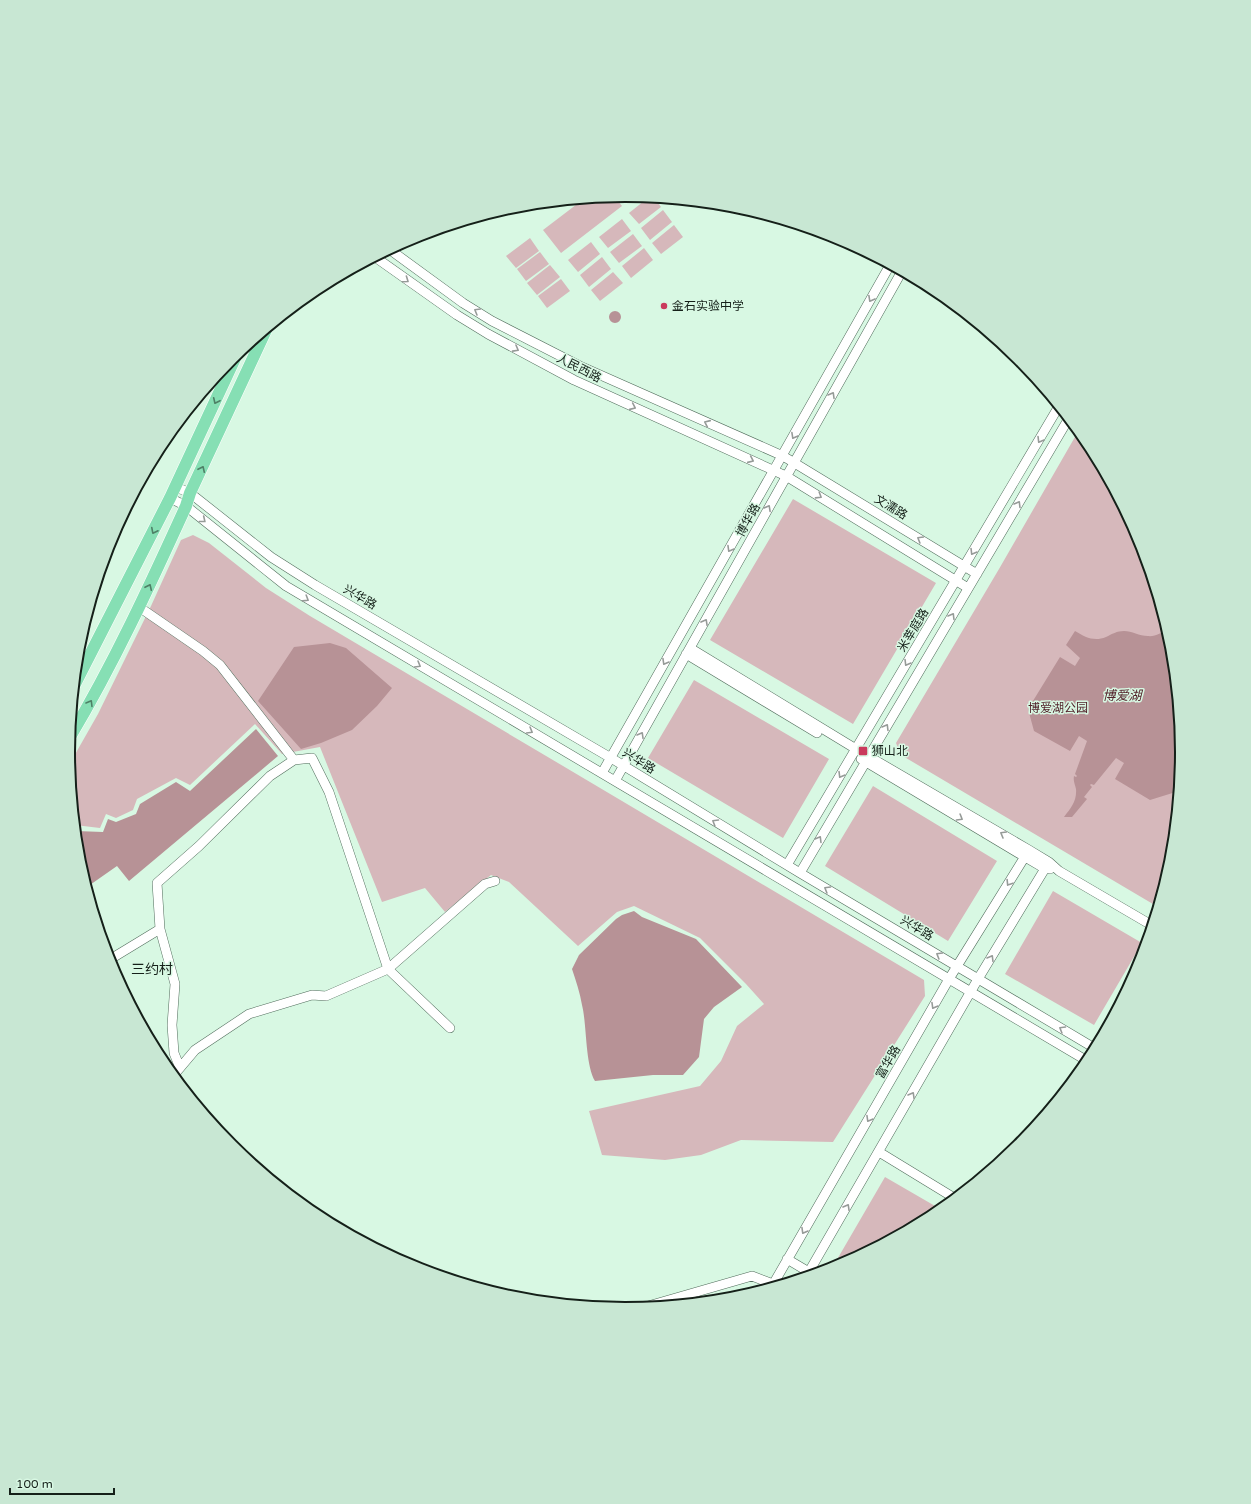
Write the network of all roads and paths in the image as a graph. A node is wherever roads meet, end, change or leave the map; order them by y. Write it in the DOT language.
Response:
graph roads {
  1 [pos="394,253"];
  2 [pos="378,260"];
  3 [pos="888,268"];
  4 [pos="900,274"];
  5 [pos="262,339"];
  6 [pos="230,370"];
  7 [pos="1056,410"];
  8 [pos="1066,423"];
  9 [pos="783,456"];
  10 [pos="794,462"];
  11 [pos="775,470"];
  12 [pos="786,476"];
  13 [pos="176,487"];
  14 [pos="190,493"];
  15 [pos="170,498"];
  16 [pos="186,506"];
  17 [pos="965,566"];
  18 [pos="977,574"];
  19 [pos="956,580"];
  20 [pos="968,588"];
  21 [pos="140,607"];
  22 [pos="688,651"];
  23 [pos="81,671"];
  24 [pos="76,727"];
  25 [pos="855,752"];
  26 [pos="611,758"];
  27 [pos="867,759"];
  28 [pos="294,760"];
  29 [pos="623,766"];
  30 [pos="602,773"];
  31 [pos="615,781"];
  32 [pos="1027,853"];
  33 [pos="787,865"];
  34 [pos="1046,865"];
  35 [pos="800,873"];
  36 [pos="495,880"];
  37 [pos="1148,924"];
  38 [pos="160,930"];
  39 [pos="115,957"];
  40 [pos="957,966"];
  41 [pos="388,970"];
  42 [pos="950,979"];
  43 [pos="978,979"];
  44 [pos="971,992"];
  45 [pos="450,1028"];
  46 [pos="1091,1045"];
  47 [pos="1083,1058"];
  48 [pos="180,1068"];
  49 [pos="177,1071"];
  50 [pos="879,1152"];
  51 [pos="951,1196"];
  52 [pos="788,1259"];
  53 [pos="813,1269"];
  54 [pos="806,1272"];
  55 [pos="774,1282"];
  56 [pos="768,1284"];
  57 [pos="667,1301"];
  9 -- 1 [label="street, 文濡路, one-way"];
  2 -- 11 [label="street, 人民西路, one-way"];
  3 -- 9 [label="street, 博华路, one-way"];
  10 -- 4 [label="street, 博华路, one-way"];
  14 -- 5 [label="main road, one-way"];
  6 -- 13 [label="main road, one-way"];
  7 -- 17 [label="street, 米莘庭路, one-way"];
  18 -- 8 [label="street, one-way"];
  9 -- 10 [label="street, 文濡路"];
  9 -- 11 [label="street, 博华路"];
  10 -- 12 [label="street, 博华路"];
  17 -- 10 [label="street, 文濡路, one-way"];
  11 -- 12 [label="street, 人民西路"];
  11 -- 26 [label="street, 博华路, one-way"];
  12 -- 19 [label="street, one-way"];
  22 -- 12 [label="street, 博华路, one-way"];
  13 -- 14 [label="street, 兴华路"];
  13 -- 15 [label="main road"];
  14 -- 16 [label="main road"];
  14 -- 26 [label="street, 兴华路"];
  15 -- 16 [label="street"];
  15 -- 23 [label="main road, one-way"];
  21 -- 16 [label="main road, one-way"];
  16 -- 30 [label="street, one-way"];
  17 -- 18 [label="street, 文濡路"];
  17 -- 19 [label="street, 米莘庭路"];
  18 -- 20 [label="street"];
  19 -- 20 [label="street"];
  19 -- 25 [label="street, 米莘庭路, one-way"];
  27 -- 20 [label="street, one-way"];
  24 -- 21 [label="main road, one-way"];
  21 -- 28 [label="street"];
  22 -- 25 [label="street"];
  29 -- 22 [label="street, 博华路, one-way"];
  25 -- 27 [label="street"];
  25 -- 33 [label="street, 米莘庭路, one-way"];
  26 -- 29 [label="street, 兴华路"];
  26 -- 30 [label="street, 博华路"];
  27 -- 32 [label="street"];
  35 -- 27 [label="street, one-way"];
  28 -- 38 [label="street"];
  28 -- 41 [label="street"];
  29 -- 31 [label="street, 博华路"];
  33 -- 29 [label="street, 兴华路, one-way"];
  30 -- 31 [label="street"];
  31 -- 42 [label="street"];
  32 -- 34 [label="street"];
  32 -- 40 [label="street, 富华路, one-way"];
  33 -- 35 [label="street, 兴华路"];
  34 -- 37 [label="street"];
  43 -- 34 [label="street, one-way"];
  40 -- 35 [label="street, 兴华路, one-way"];
  36 -- 41 [label="street"];
  38 -- 39 [label="street"];
  38 -- 48 [label="street"];
  40 -- 42 [label="street, 富华路"];
  40 -- 43 [label="street, 兴华路"];
  41 -- 45 [label="street"];
  41 -- 48 [label="street"];
  42 -- 44 [label="street"];
  42 -- 52 [label="street, 富华路, one-way"];
  43 -- 44 [label="street"];
  46 -- 43 [label="street, 兴华路, one-way"];
  44 -- 47 [label="street"];
  50 -- 44 [label="street, one-way"];
  48 -- 49 [label="street"];
  50 -- 51 [label="street"];
  53 -- 50 [label="street, one-way"];
  52 -- 54 [label="street"];
  52 -- 55 [label="street, 富华路"];
  56 -- 57 [label="street"];
}
